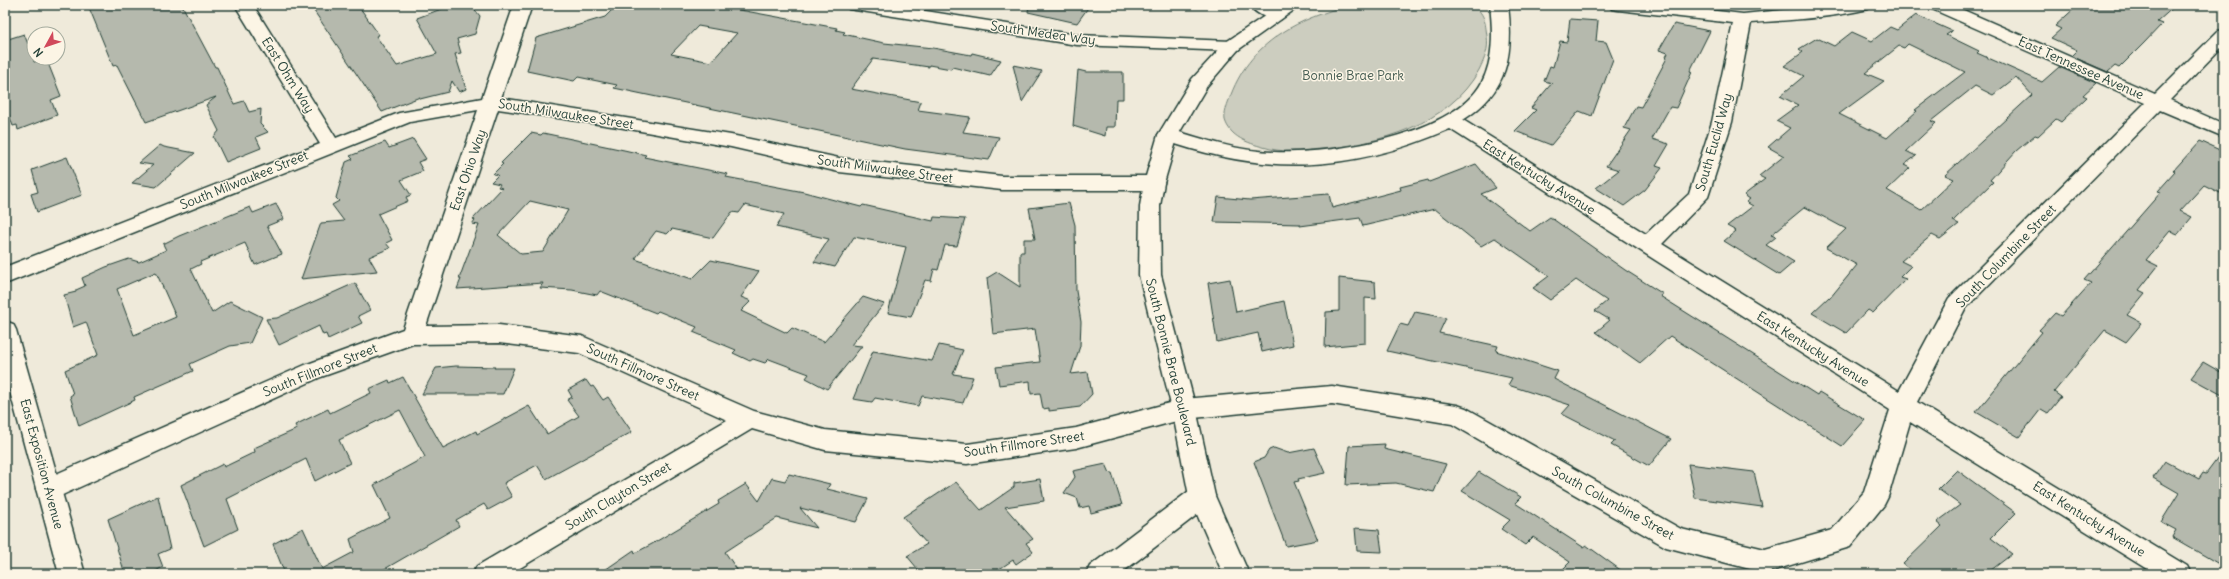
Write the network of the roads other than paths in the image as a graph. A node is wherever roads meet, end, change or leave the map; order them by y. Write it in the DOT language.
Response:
graph roads {
  1 [pos="244,5"];
  2 [pos="523,5"];
  3 [pos="855,5"];
  4 [pos="1499,5"];
  5 [pos="1618,5"];
  6 [pos="1862,5"];
  7 [pos="1938,5"];
  8 [pos="1275,8"];
  9 [pos="1743,19"];
  10 [pos="2224,35"];
  11 [pos="1232,46"];
  12 [pos="491,102"];
  13 [pos="2157,102"];
  14 [pos="1451,121"];
  15 [pos="2224,131"];
  16 [pos="1168,135"];
  17 [pos="331,145"];
  18 [pos="1154,183"];
  19 [pos="1648,245"];
  20 [pos="5,276"];
  21 [pos="5,330"];
  22 [pos="412,335"];
  23 [pos="1903,406"];
  24 [pos="1184,409"];
  25 [pos="749,419"];
  26 [pos="49,489"];
  27 [pos="1202,496"];
  28 [pos="72,574"];
  29 [pos="486,574"];
  30 [pos="1099,574"];
  31 [pos="1236,574"];
  32 [pos="2178,574"];
  1 -- 17 [label="street, East Ohm Way"];
  2 -- 12 [label="street, East Ohio Way"];
  3 -- 11 [label="street, South Medea Way"];
  4 -- 14 [label="street"];
  5 -- 9 [label="street"];
  6 -- 9 [label="street"];
  7 -- 13 [label="street, East Tennessee Avenue"];
  8 -- 11 [label="street, South Bonnie Brae Boulevard"];
  9 -- 19 [label="street, South Euclid Way"];
  10 -- 13 [label="street, South Columbine Street"];
  11 -- 16 [label="street, South Bonnie Brae Boulevard"];
  12 -- 17 [label="street, South Milwaukee Street"];
  12 -- 18 [label="street, South Milwaukee Street"];
  12 -- 22 [label="street, East Ohio Way"];
  13 -- 15 [label="street, East Tennessee Avenue"];
  13 -- 23 [label="street, South Columbine Street"];
  14 -- 16 [label="street"];
  14 -- 19 [label="street, East Kentucky Avenue"];
  16 -- 18 [label="street, South Bonnie Brae Boulevard"];
  17 -- 20 [label="street, South Milwaukee Street"];
  18 -- 24 [label="street, South Bonnie Brae Boulevard"];
  19 -- 23 [label="street, East Kentucky Avenue"];
  21 -- 26 [label="street, East Exposition Avenue"];
  22 -- 25 [label="street, South Fillmore Street"];
  22 -- 26 [label="street, South Fillmore Street"];
  23 -- 24 [label="street, South Columbine Street"];
  23 -- 32 [label="street, East Kentucky Avenue"];
  24 -- 25 [label="street, South Fillmore Street"];
  24 -- 27 [label="street, South Bonnie Brae Boulevard"];
  25 -- 29 [label="street, South Clayton Street"];
  26 -- 28 [label="street, East Exposition Avenue"];
  27 -- 30 [label="street"];
  27 -- 31 [label="street, South Bonnie Brae Boulevard"];
}
